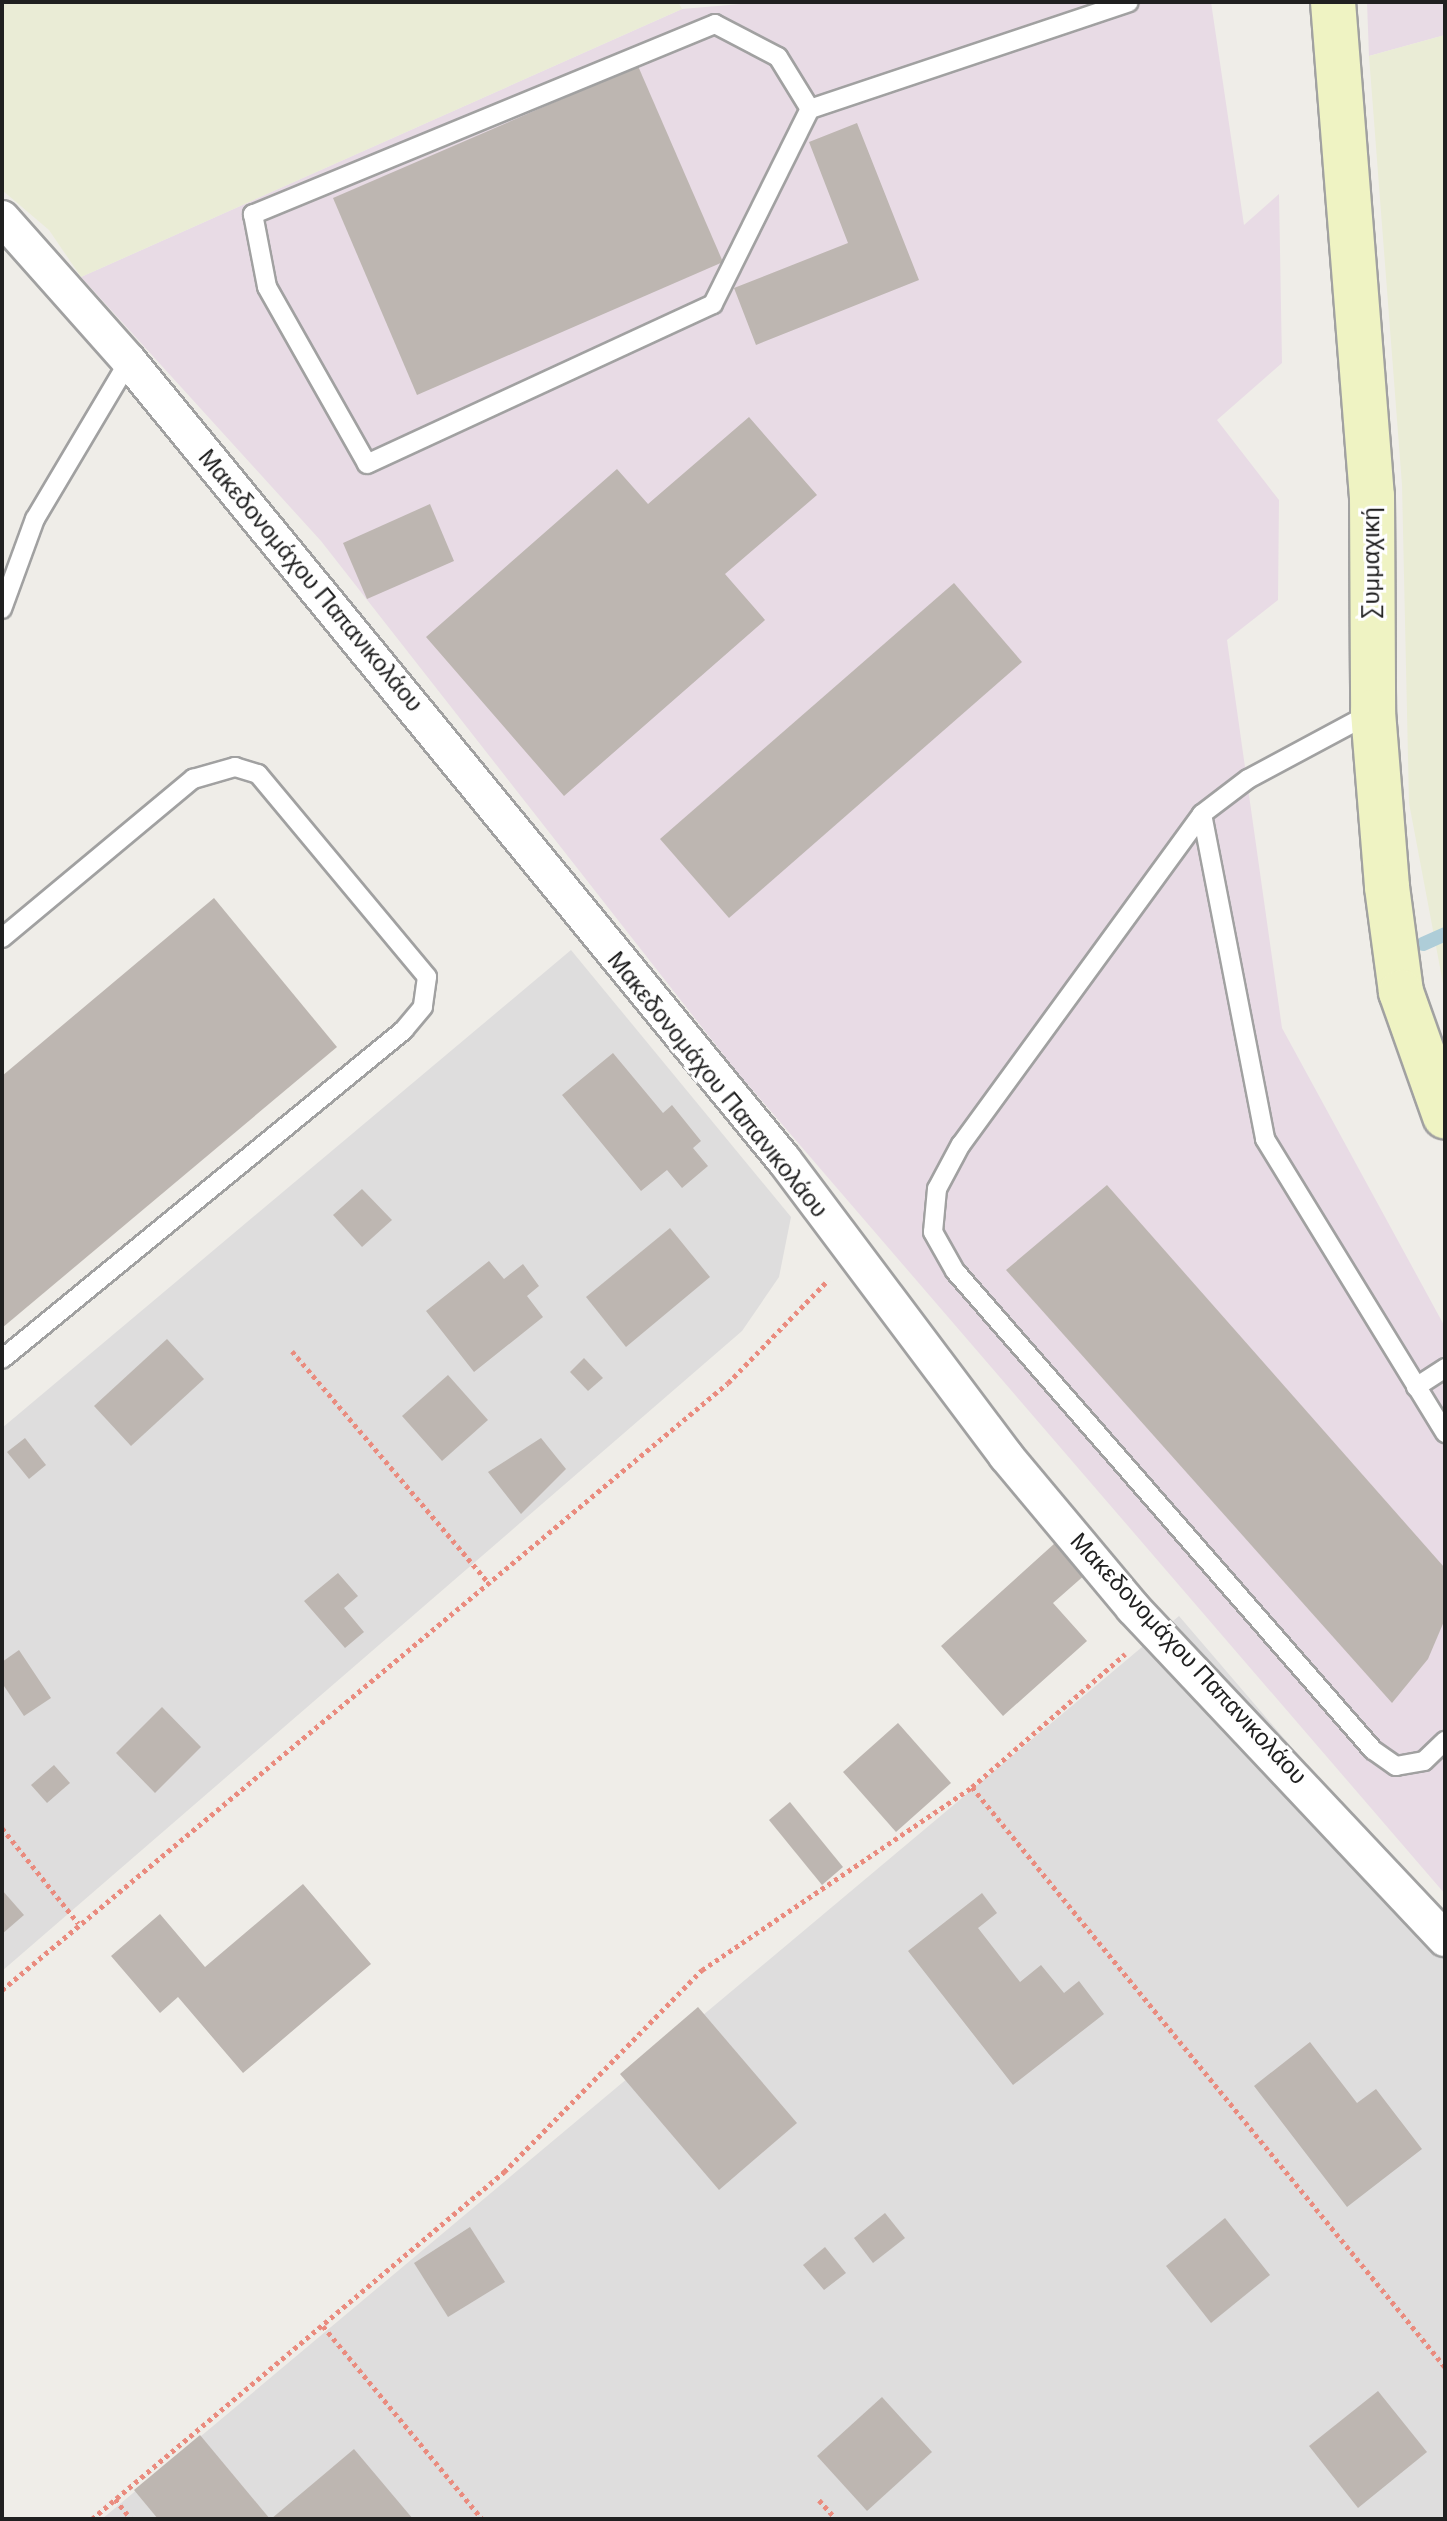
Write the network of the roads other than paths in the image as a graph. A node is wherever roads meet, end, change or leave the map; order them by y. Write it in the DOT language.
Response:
graph roads {
  1 [pos="1129,2"];
  2 [pos="1333,2"];
  3 [pos="810,109"];
  4 [pos="2,218"];
  5 [pos="129,361"];
  6 [pos="2,609"];
  7 [pos="1373,712"];
  8 [pos="1202,814"];
  9 [pos="2,938"];
  10 [pos="1445,1116"];
  11 [pos="2,1359"];
  12 [pos="1445,1368"];
  13 [pos="1416,1387"];
  14 [pos="1445,1433"];
  15 [pos="1445,1741"];
  16 [pos="1445,1939"];
  1 -- 3 [label="lane"];
  2 -- 7 [label="street, Συμμαχική"];
  3 -- 3 [label="lane"];
  4 -- 5 [label="street, Μακεδονομάχου Παπανικολάου"];
  5 -- 6 [label="lane"];
  5 -- 16 [label="street, Μακεδονομάχου Παπανικολάου"];
  7 -- 8 [label="lane"];
  7 -- 10 [label="street, Συμμαχική"];
  8 -- 13 [label="lane"];
  8 -- 15 [label="lane"];
  9 -- 11 [label="lane"];
  12 -- 13 [label="lane"];
  13 -- 14 [label="lane"];
}
